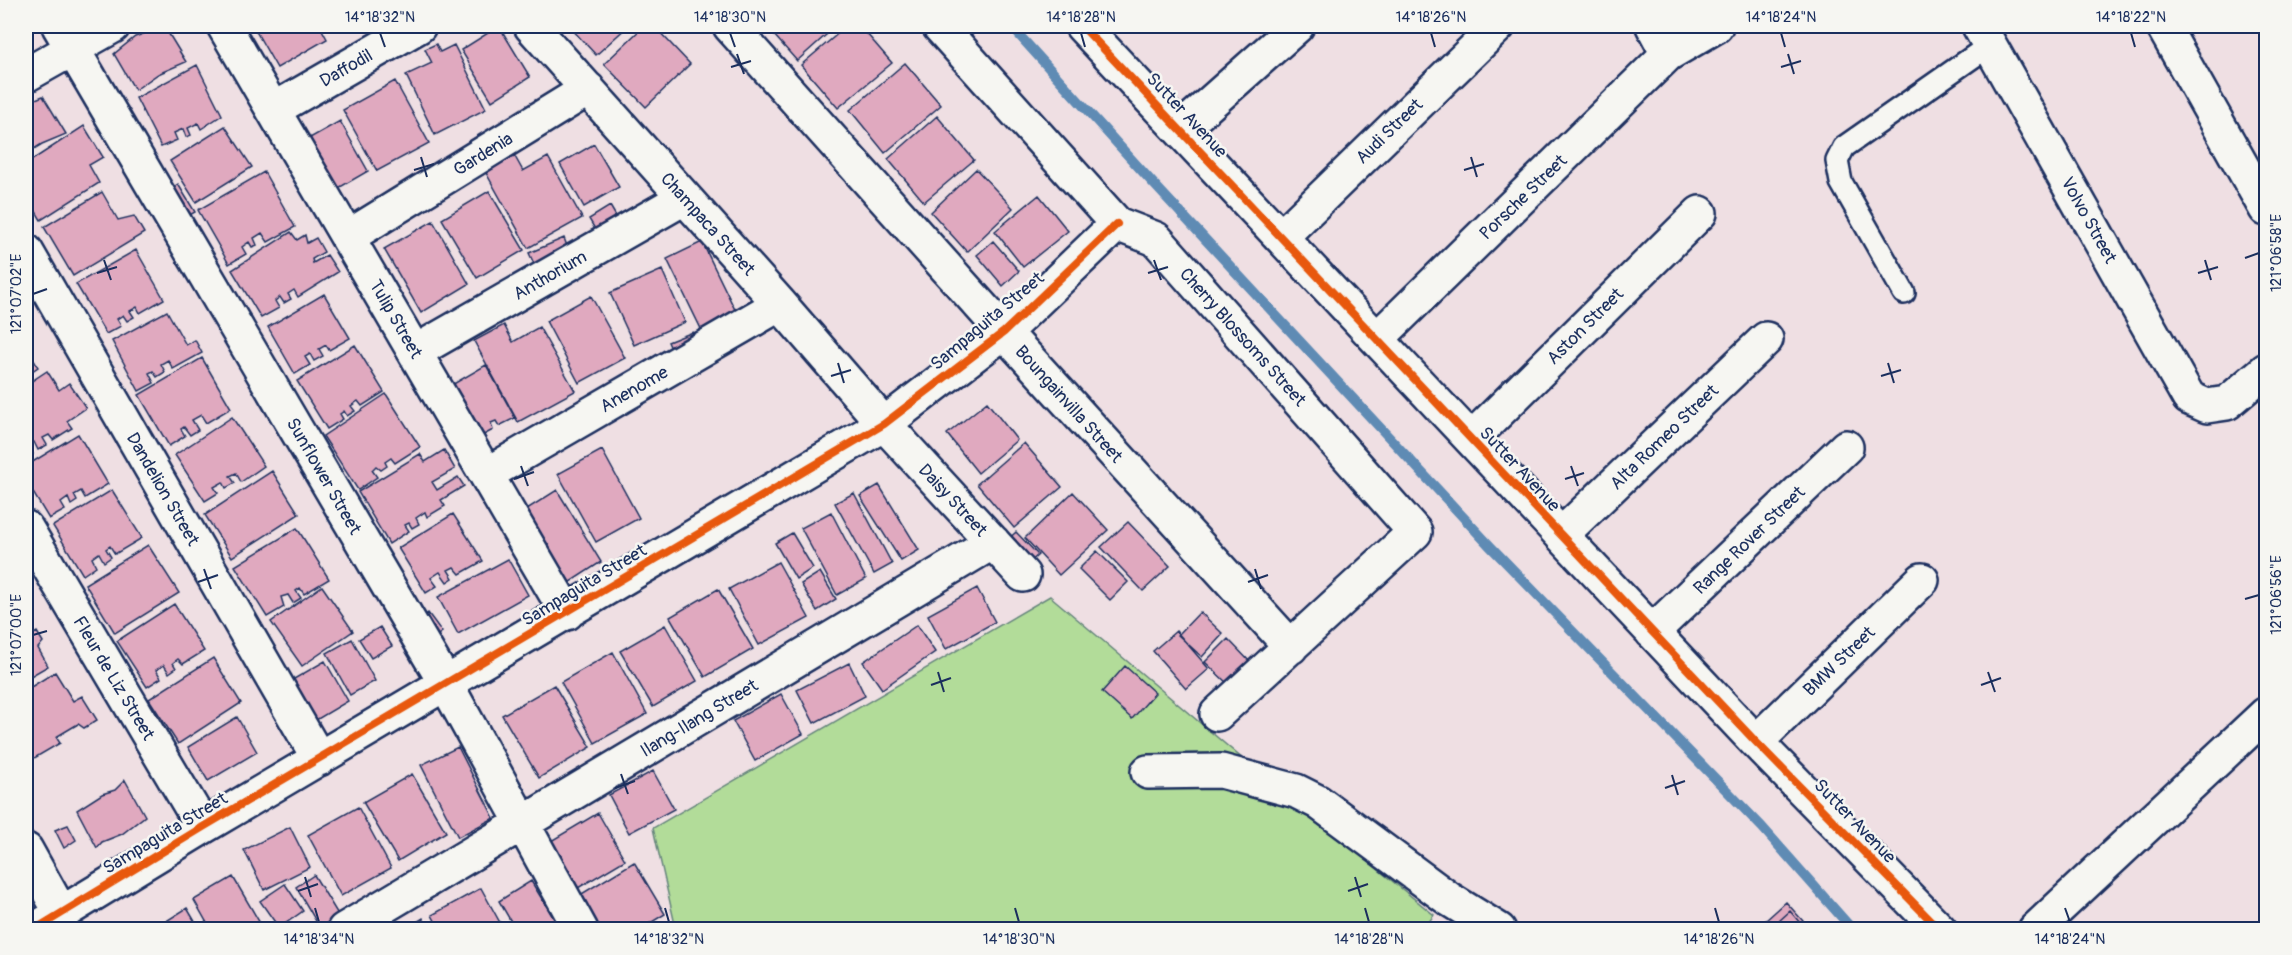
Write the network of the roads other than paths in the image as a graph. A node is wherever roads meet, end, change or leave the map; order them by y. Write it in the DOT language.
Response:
graph roads {
  1 [pos="113,26"];
  2 [pos="224,26"];
  3 [pos="419,26"];
  4 [pos="531,26"];
  5 [pos="730,26"];
  6 [pos="939,26"];
  7 [pos="1297,26"];
  8 [pos="1498,26"];
  9 [pos="1653,26"];
  10 [pos="1716,26"];
  11 [pos="2163,26"];
  12 [pos="1094,29"];
  13 [pos="1985,35"];
  14 [pos="66,37"];
  15 [pos="1668,54"];
  16 [pos="26,75"];
  17 [pos="588,89"];
  18 [pos="273,110"];
  19 [pos="1180,130"];
  20 [pos="684,198"];
  21 [pos="2266,209"];
  22 [pos="1700,213"];
  23 [pos="1117,224"];
  24 [pos="348,237"];
  25 [pos="1281,237"];
  26 [pos="26,251"];
  27 [pos="1904,293"];
  28 [pos="780,304"];
  29 [pos="1004,332"];
  30 [pos="1377,339"];
  31 [pos="1766,339"];
  32 [pos="416,352"];
  33 [pos="2266,370"];
  34 [pos="884,424"];
  35 [pos="1471,439"];
  36 [pos="1846,447"];
  37 [pos="487,474"];
  38 [pos="26,528"];
  39 [pos="1561,535"];
  40 [pos="993,542"];
  41 [pos="1023,575"];
  42 [pos="1922,580"];
  43 [pos="567,613"];
  44 [pos="1652,632"];
  45 [pos="1291,647"];
  46 [pos="446,684"];
  47 [pos="1216,714"];
  48 [pos="2266,714"];
  49 [pos="1756,742"];
  50 [pos="319,759"];
  51 [pos="1148,772"];
  52 [pos="524,824"];
  53 [pos="203,827"];
  54 [pos="26,850"];
  55 [pos="61,913"];
  56 [pos="34,930"];
  57 [pos="344,930"];
  58 [pos="581,930"];
  59 [pos="1499,930"];
  60 [pos="1940,930"];
  61 [pos="2035,930"];
  1 -- 14 [label="street"];
  2 -- 18 [label="street, Tulip Street"];
  3 -- 18 [label="street, Daffodil"];
  4 -- 17 [label="street, Champaca Street"];
  5 -- 29 [label="street, Boungainvilla Street"];
  6 -- 23 [label="street, Cherry Blossoms Street"];
  7 -- 19 [label="street"];
  8 -- 25 [label="street, Audi Street"];
  9 -- 15 [label="street"];
  10 -- 15 [label="street, Porsche Street"];
  11 -- 21 [label="street"];
  12 -- 19 [label="street, Sutter Avenue"];
  13 -- 27 [label="lane"];
  13 -- 33 [label="street, Volvo Street"];
  14 -- 16 [label="street"];
  14 -- 46 [label="street, Sunflower Street"];
  15 -- 30 [label="street, Porsche Street"];
  17 -- 20 [label="street, Champaca Street"];
  17 -- 24 [label="street, Gardenia"];
  18 -- 24 [label="street, Tulip Street"];
  19 -- 25 [label="street, Sutter Avenue"];
  20 -- 28 [label="street, Champaca Street"];
  20 -- 32 [label="street, Anthorium"];
  22 -- 35 [label="street, Aston Street"];
  23 -- 29 [label="street, Sampaguita Street"];
  23 -- 45 [label="street, Cherry Blossoms Street"];
  24 -- 32 [label="street, Tulip Street"];
  25 -- 30 [label="street, Sutter Avenue"];
  26 -- 50 [label="street, Dandelion Street"];
  28 -- 34 [label="street, Champaca Street"];
  28 -- 37 [label="street, Anenome"];
  29 -- 34 [label="street, Sampaguita Street"];
  29 -- 45 [label="street, Boungainvilla Street"];
  30 -- 35 [label="street, Sutter Avenue"];
  31 -- 39 [label="street, Alta Romeo Street"];
  32 -- 37 [label="street, Tulip Street"];
  34 -- 40 [label="street, Daisy Street"];
  34 -- 43 [label="street, Sampaguita Street"];
  35 -- 39 [label="street, Sutter Avenue"];
  36 -- 44 [label="street, Range Rover Street"];
  37 -- 43 [label="street, Tulip Street"];
  38 -- 53 [label="street, Fleur de Liz Street"];
  39 -- 44 [label="street, Sutter Avenue"];
  40 -- 41 [label="street, Daisy Street"];
  40 -- 52 [label="street, Ilang-Ilang Street"];
  42 -- 49 [label="street, BMW Street"];
  43 -- 46 [label="street, Sampaguita Street"];
  44 -- 49 [label="street, Sutter Avenue"];
  45 -- 47 [label="street"];
  46 -- 50 [label="street, Sampaguita Street"];
  46 -- 52 [label="street, Sunflower Street"];
  48 -- 61 [label="street"];
  49 -- 60 [label="street, Sutter Avenue"];
  50 -- 53 [label="street, Sampaguita Street"];
  51 -- 59 [label="street"];
  52 -- 57 [label="street, Ilang-Ilang Street"];
  52 -- 58 [label="street, Sunflower Street"];
  53 -- 55 [label="street, Sampaguita Street"];
  54 -- 55 [label="street"];
  55 -- 56 [label="street, Sampaguita Street"];
}
